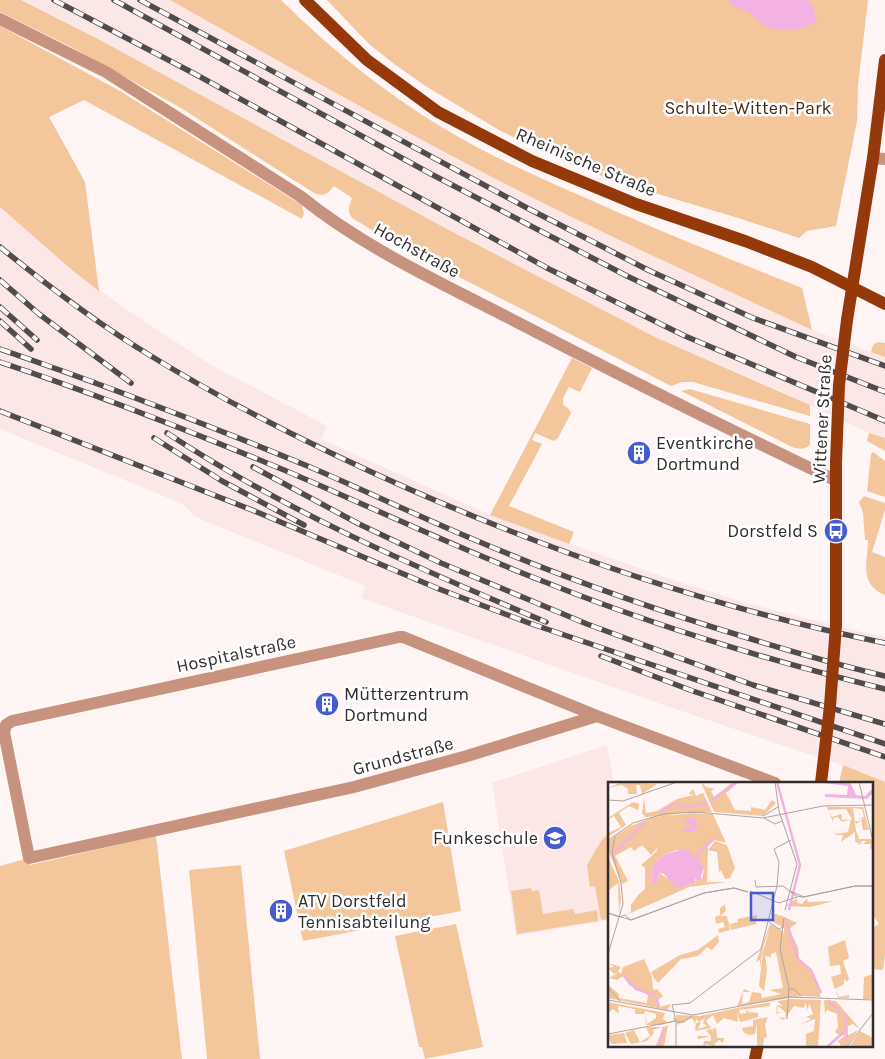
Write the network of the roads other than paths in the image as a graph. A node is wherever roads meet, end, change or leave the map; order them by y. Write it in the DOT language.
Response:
graph roads {
  1 [pos="304,0"];
  2 [pos="0,19"];
  3 [pos="885,60"];
  4 [pos="879,159"];
  5 [pos="853,288"];
  6 [pos="885,304"];
  7 [pos="835,480"];
  8 [pos="597,716"];
  9 [pos="772,782"];
  10 [pos="821,782"];
  11 [pos="30,858"];
  12 [pos="758,1046"];
  13 [pos="755,1059"];
  1 -- 5 [label="main road, Rheinische Straße"];
  2 -- 7 [label="street, Hochstraße"];
  3 -- 4 [label="main road, Wittener Straße"];
  4 -- 5 [label="main road, Wittener Straße"];
  5 -- 6 [label="main road, Rheinische Straße"];
  5 -- 7 [label="main road, Wittener Straße, bridge"];
  7 -- 10 [label="main road, Wittener Straße, bridge"];
  8 -- 9 [label="street"];
  8 -- 11 [label="street, Grundstraße"];
  8 -- 11 [label="street, Hospitalstraße"];
  12 -- 13 [label="main road"];
}
